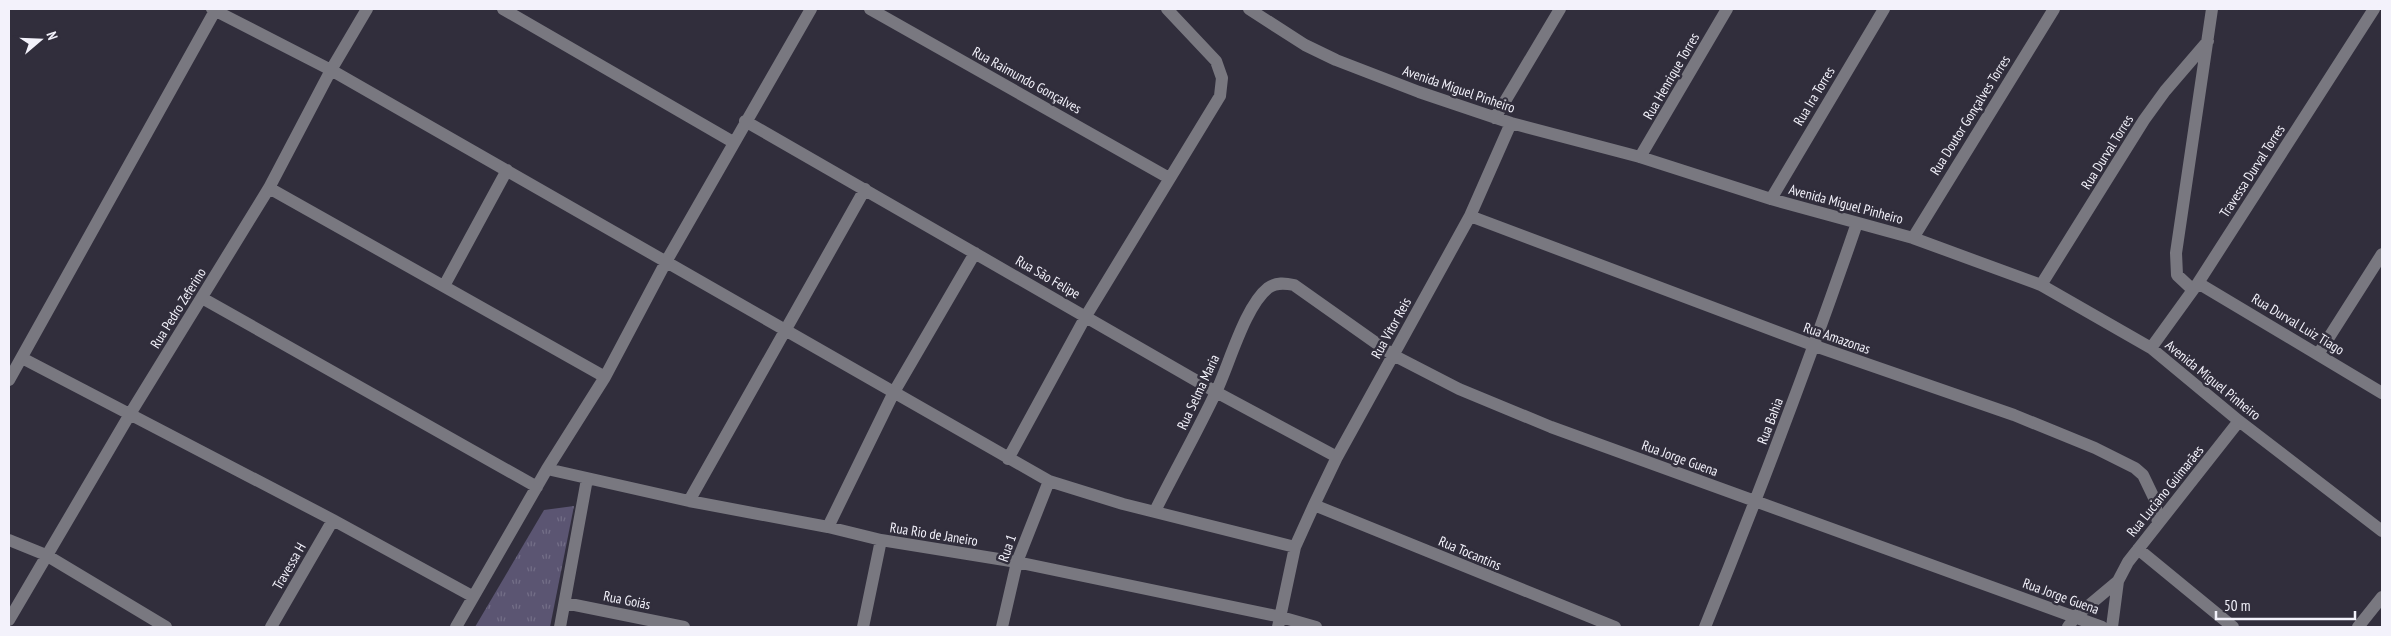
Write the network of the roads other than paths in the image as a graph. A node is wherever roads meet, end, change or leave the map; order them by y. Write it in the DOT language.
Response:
graph roads {
  1 [pos="214,9"];
  2 [pos="367,9"];
  3 [pos="504,9"];
  4 [pos="812,9"];
  5 [pos="870,9"];
  6 [pos="1167,9"];
  7 [pos="1249,9"];
  8 [pos="1560,9"];
  9 [pos="1727,9"];
  10 [pos="1884,9"];
  11 [pos="2054,9"];
  12 [pos="2212,9"];
  13 [pos="2374,9"];
  14 [pos="2208,40"];
  15 [pos="331,70"];
  16 [pos="1495,118"];
  17 [pos="745,121"];
  18 [pos="1511,123"];
  19 [pos="733,142"];
  20 [pos="1640,158"];
  21 [pos="507,170"];
  22 [pos="1169,178"];
  23 [pos="269,188"];
  24 [pos="866,189"];
  25 [pos="1771,199"];
  26 [pos="1470,216"];
  27 [pos="1856,224"];
  28 [pos="1912,238"];
  29 [pos="975,253"];
  30 [pos="2382,254"];
  31 [pos="666,260"];
  32 [pos="2041,285"];
  33 [pos="444,286"];
  34 [pos="2195,286"];
  35 [pos="1268,287"];
  36 [pos="202,298"];
  37 [pos="1086,316"];
  38 [pos="784,330"];
  39 [pos="1815,346"];
  40 [pos="2151,348"];
  41 [pos="2319,353"];
  42 [pos="1393,355"];
  43 [pos="22,358"];
  44 [pos="605,377"];
  45 [pos="9,380"];
  46 [pos="894,392"];
  47 [pos="1216,392"];
  48 [pos="2382,393"];
  49 [pos="130,414"];
  50 [pos="2239,421"];
  51 [pos="1337,457"];
  52 [pos="1008,459"];
  53 [pos="547,469"];
  54 [pos="587,479"];
  55 [pos="1049,480"];
  56 [pos="537,487"];
  57 [pos="1756,501"];
  58 [pos="689,502"];
  59 [pos="1314,505"];
  60 [pos="1155,511"];
  61 [pos="333,520"];
  62 [pos="2158,524"];
  63 [pos="828,527"];
  64 [pos="2382,531"];
  65 [pos="9,540"];
  66 [pos="881,540"];
  67 [pos="1295,546"];
  68 [pos="2138,549"];
  69 [pos="46,555"];
  70 [pos="1017,562"];
  71 [pos="2118,581"];
  72 [pos="472,596"];
  73 [pos="2382,597"];
  74 [pos="564,603"];
  75 [pos="9,620"];
  76 [pos="1280,622"];
  77 [pos="2072,622"];
  78 [pos="166,627"];
  79 [pos="270,627"];
  80 [pos="456,627"];
  81 [pos="560,627"];
  82 [pos="684,627"];
  83 [pos="863,627"];
  84 [pos="1002,627"];
  85 [pos="1316,627"];
  86 [pos="1615,627"];
  87 [pos="1705,627"];
  88 [pos="2102,627"];
  89 [pos="2112,627"];
  90 [pos="2234,627"];
  91 [pos="2358,627"];
  1 -- 15 [label="street"];
  1 -- 43 [label="street"];
  2 -- 15 [label="street, Rua Pedro Zeferino"];
  3 -- 19 [label="street"];
  4 -- 17 [label="street"];
  5 -- 22 [label="street, Rua Raimundo Gonçalves"];
  6 -- 22 [label="street"];
  7 -- 16 [label="street, Avenida Miguel Pinheiro"];
  8 -- 16 [label="street"];
  9 -- 20 [label="street, Rua Henrique Torres"];
  10 -- 25 [label="street, Rua Ira Torres"];
  11 -- 28 [label="street, Rua Doutor Gonçalves Torres"];
  12 -- 14 [label="street"];
  13 -- 34 [label="street, Travessa Durval Torres"];
  14 -- 32 [label="street, Rua Durval Torres"];
  14 -- 34 [label="street"];
  15 -- 21 [label="street"];
  15 -- 23 [label="street, Rua Pedro Zeferino"];
  16 -- 18 [label="street, Avenida Miguel Pinheiro"];
  17 -- 19 [label="street"];
  17 -- 24 [label="street, Rua São Felipe"];
  18 -- 20 [label="street, Avenida Miguel Pinheiro"];
  18 -- 26 [label="street, Rua Vitor Reis"];
  19 -- 31 [label="street"];
  20 -- 25 [label="street, Avenida Miguel Pinheiro"];
  21 -- 31 [label="street"];
  21 -- 33 [label="street"];
  22 -- 37 [label="street"];
  23 -- 33 [label="street"];
  23 -- 36 [label="street, Rua Pedro Zeferino"];
  24 -- 29 [label="street, Rua São Felipe"];
  24 -- 38 [label="street"];
  25 -- 27 [label="street, Avenida Miguel Pinheiro"];
  26 -- 39 [label="street, Rua Amazonas"];
  26 -- 42 [label="street, Rua Vitor Reis"];
  27 -- 28 [label="street, Avenida Miguel Pinheiro"];
  27 -- 39 [label="street, Rua Bahia"];
  28 -- 32 [label="street, Avenida Miguel Pinheiro"];
  29 -- 37 [label="street, Rua São Felipe"];
  29 -- 46 [label="street"];
  30 -- 41 [label="street"];
  31 -- 38 [label="street"];
  31 -- 44 [label="street"];
  32 -- 40 [label="street, Avenida Miguel Pinheiro"];
  33 -- 44 [label="street"];
  34 -- 40 [label="street, Travessa Durval Torres"];
  34 -- 41 [label="street, Rua Durval Luiz Tiago"];
  35 -- 42 [label="street, Rua Jorge Guena"];
  35 -- 47 [label="street, Rua Selma Maria"];
  36 -- 49 [label="street, Rua Pedro Zeferino"];
  36 -- 56 [label="street"];
  37 -- 47 [label="street, Rua São Felipe"];
  37 -- 52 [label="street"];
  38 -- 46 [label="street"];
  38 -- 58 [label="street"];
  39 -- 57 [label="street, Rua Bahia"];
  39 -- 62 [label="street, Rua Amazonas"];
  40 -- 50 [label="street, Avenida Miguel Pinheiro"];
  41 -- 48 [label="street, Rua Durval Luiz Tiago"];
  42 -- 51 [label="street, Rua Vitor Reis"];
  42 -- 57 [label="street, Rua Jorge Guena"];
  43 -- 45 [label="street"];
  43 -- 49 [label="street"];
  44 -- 53 [label="street"];
  46 -- 52 [label="street"];
  46 -- 63 [label="street"];
  47 -- 51 [label="street, Rua São Felipe"];
  47 -- 60 [label="street, Rua Selma Maria"];
  49 -- 61 [label="street"];
  49 -- 69 [label="street, Rua Pedro Zeferino"];
  50 -- 62 [label="street, Rua Luciano Guimarães"];
  50 -- 64 [label="street, Avenida Miguel Pinheiro"];
  51 -- 59 [label="street, Rua Vitor Reis"];
  52 -- 55 [label="street"];
  53 -- 54 [label="street, Rua Rio de Janeiro"];
  53 -- 56 [label="street"];
  54 -- 58 [label="street, Rua Rio de Janeiro"];
  54 -- 74 [label="street"];
  55 -- 60 [label="street"];
  55 -- 70 [label="street, Rua 1"];
  56 -- 72 [label="street"];
  57 -- 77 [label="street, Rua Jorge Guena"];
  57 -- 87 [label="street, Rua Bahia"];
  58 -- 63 [label="street, Rua Rio de Janeiro"];
  59 -- 67 [label="street, Rua Vitor Reis"];
  59 -- 86 [label="street, Rua Tocantins"];
  60 -- 67 [label="street"];
  61 -- 72 [label="street"];
  61 -- 79 [label="street, Travessa H"];
  62 -- 68 [label="street, Rua Luciano Guimarães"];
  63 -- 66 [label="street, Rua Rio de Janeiro"];
  65 -- 69 [label="street"];
  66 -- 70 [label="street, Rua Rio de Janeiro"];
  66 -- 83 [label="street"];
  67 -- 76 [label="street, Rua Vitor Reis"];
  68 -- 71 [label="street, Rua Luciano Guimarães"];
  68 -- 90 [label="street"];
  69 -- 75 [label="street, Rua Pedro Zeferino"];
  69 -- 78 [label="street"];
  70 -- 76 [label="street, Rua Rio de Janeiro"];
  70 -- 84 [label="street, Rua 1"];
  71 -- 77 [label="street, Rua Luciano Guimarães"];
  71 -- 89 [label="street, Rua Luciano Guimarães"];
  72 -- 80 [label="street"];
  73 -- 91 [label="street"];
  74 -- 81 [label="street"];
  74 -- 82 [label="street, Rua Goiás"];
  76 -- 85 [label="street, Rua Rio de Janeiro"];
  77 -- 88 [label="street, Rua Jorge Guena"];
}
